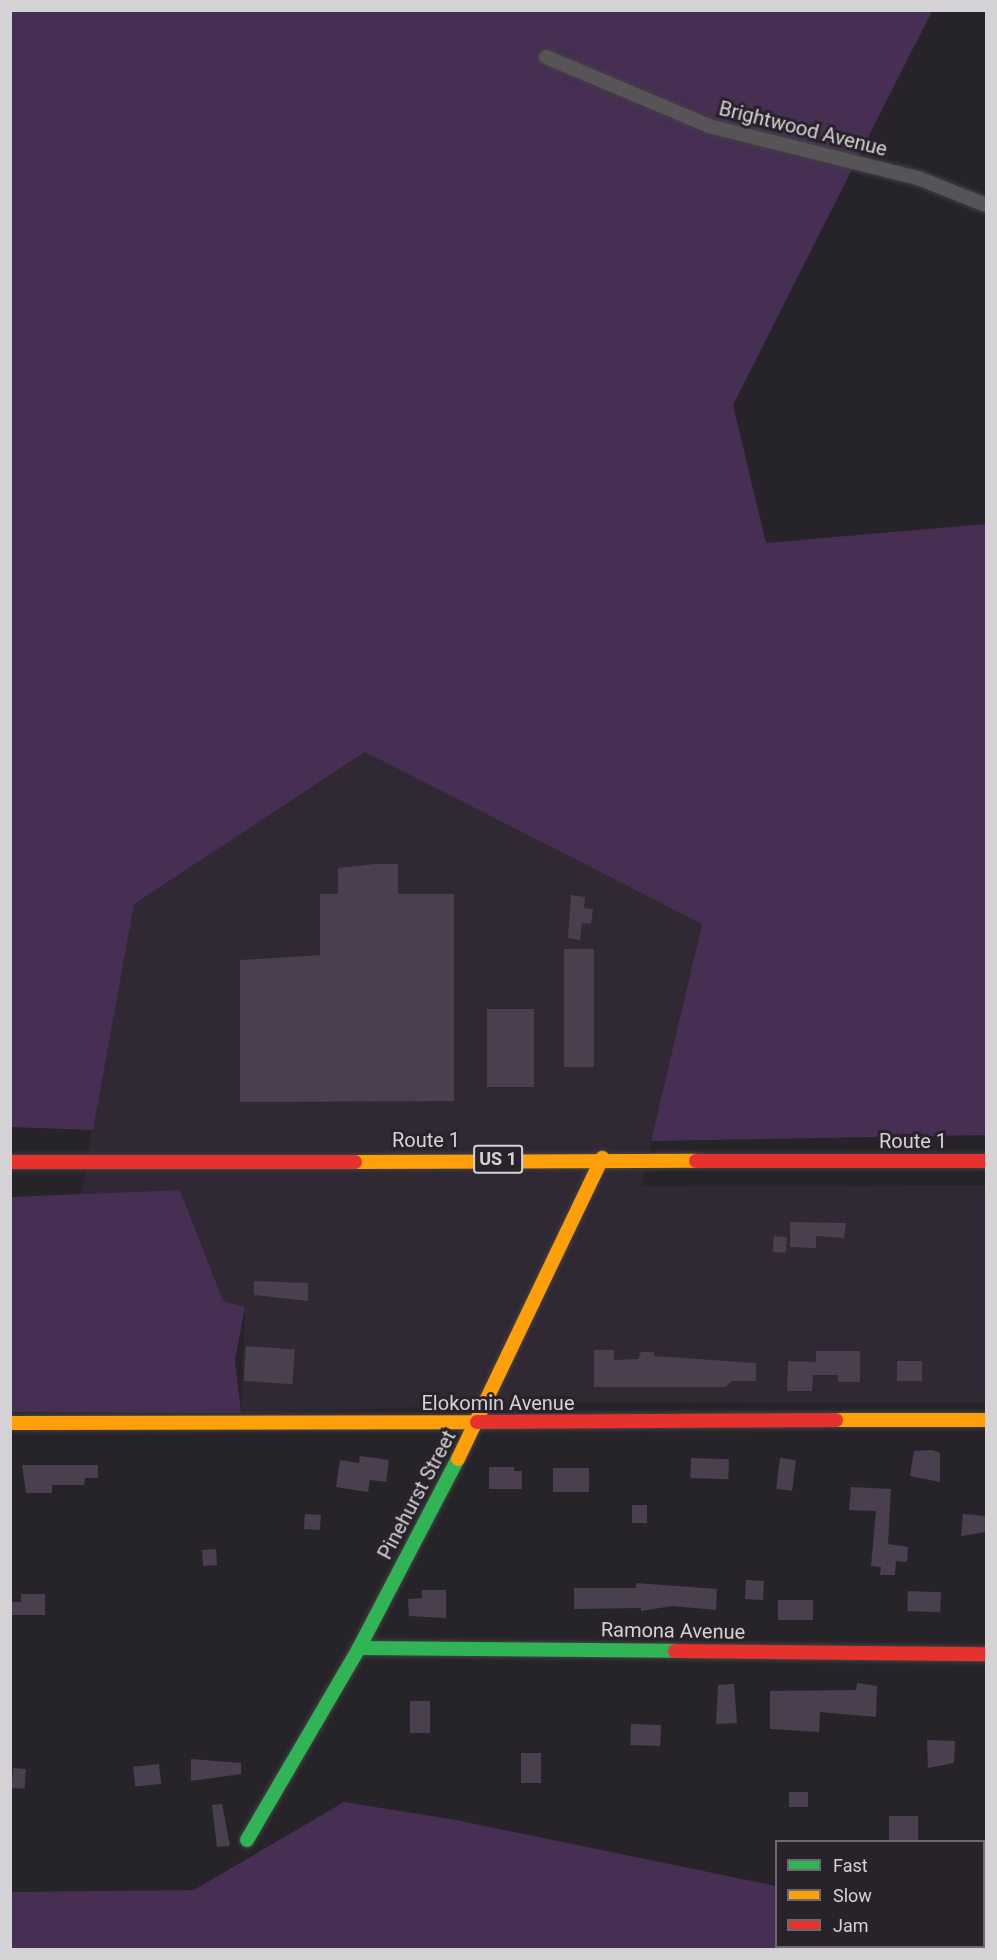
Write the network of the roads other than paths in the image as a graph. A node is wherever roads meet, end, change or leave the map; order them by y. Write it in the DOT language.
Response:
graph roads {
  1 [pos="546,57"];
  2 [pos="987,205"];
  3 [pos="602,1158"];
  4 [pos="987,1161"];
  5 [pos="10,1162"];
  6 [pos="987,1420"];
  7 [pos="477,1422"];
  8 [pos="10,1423"];
  9 [pos="359,1648"];
  10 [pos="987,1654"];
  11 [pos="248,1840"];
  1 -- 2 [label="street, Brightwood Avenue"];
  3 -- 4 [label="street, Route 1 / US 1"];
  3 -- 5 [label="street, Route 1 / US 1"];
  3 -- 7 [label="street, Pinehurst Street"];
  6 -- 7 [label="street, Elokomin Avenue"];
  7 -- 8 [label="street, Elokomin Avenue"];
  7 -- 9 [label="street, Pinehurst Street"];
  9 -- 10 [label="street, Ramona Avenue"];
  9 -- 11 [label="street, Pinehurst Street"];
}
